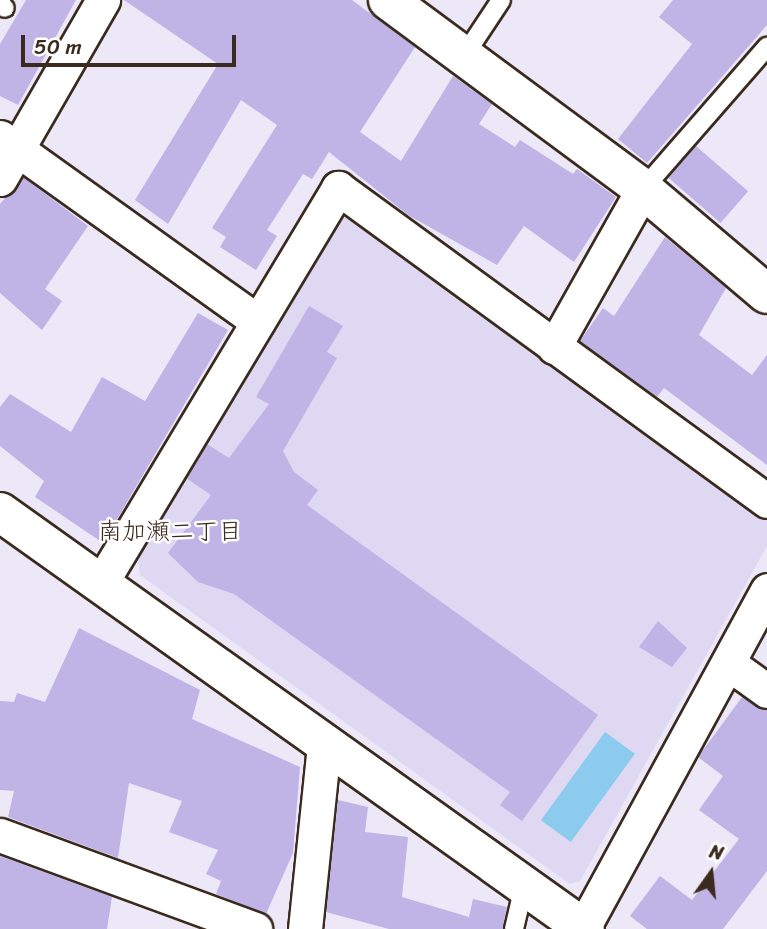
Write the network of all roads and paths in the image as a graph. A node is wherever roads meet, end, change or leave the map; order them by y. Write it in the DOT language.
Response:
graph roads {
  1 [pos="103,0"];
  2 [pos="388,0"];
  3 [pos="501,0"];
  4 [pos="767,47"];
  5 [pos="464,56"];
  6 [pos="8,143"];
  7 [pos="0,179"];
  8 [pos="643,189"];
  9 [pos="767,294"];
  10 [pos="258,323"];
  11 [pos="554,346"];
  12 [pos="767,501"];
  13 [pos="0,512"];
  14 [pos="101,583"];
  15 [pos="767,590"];
  16 [pos="728,663"];
  17 [pos="767,691"];
  18 [pos="324,744"];
  19 [pos="0,835"];
  20 [pos="524,886"];
  21 [pos="310,928"];
  22 [pos="584,928"];
  23 [pos="255,929"];
  24 [pos="514,929"];
  1 -- 6 [label="street"];
  2 -- 5 [label="street"];
  3 -- 5 [label="lane"];
  4 -- 8 [label="lane"];
  5 -- 8 [label="street"];
  6 -- 7 [label="street"];
  6 -- 10 [label="street"];
  8 -- 9 [label="street"];
  8 -- 11 [label="street"];
  10 -- 11 [label="street"];
  10 -- 14 [label="street"];
  11 -- 12 [label="street"];
  13 -- 14 [label="street"];
  14 -- 18 [label="street"];
  15 -- 16 [label="street"];
  16 -- 17 [label="street"];
  16 -- 22 [label="street"];
  18 -- 20 [label="street"];
  18 -- 21 [label="street"];
  19 -- 23 [label="street"];
  20 -- 22 [label="street"];
  20 -- 24 [label="lane"];
}
